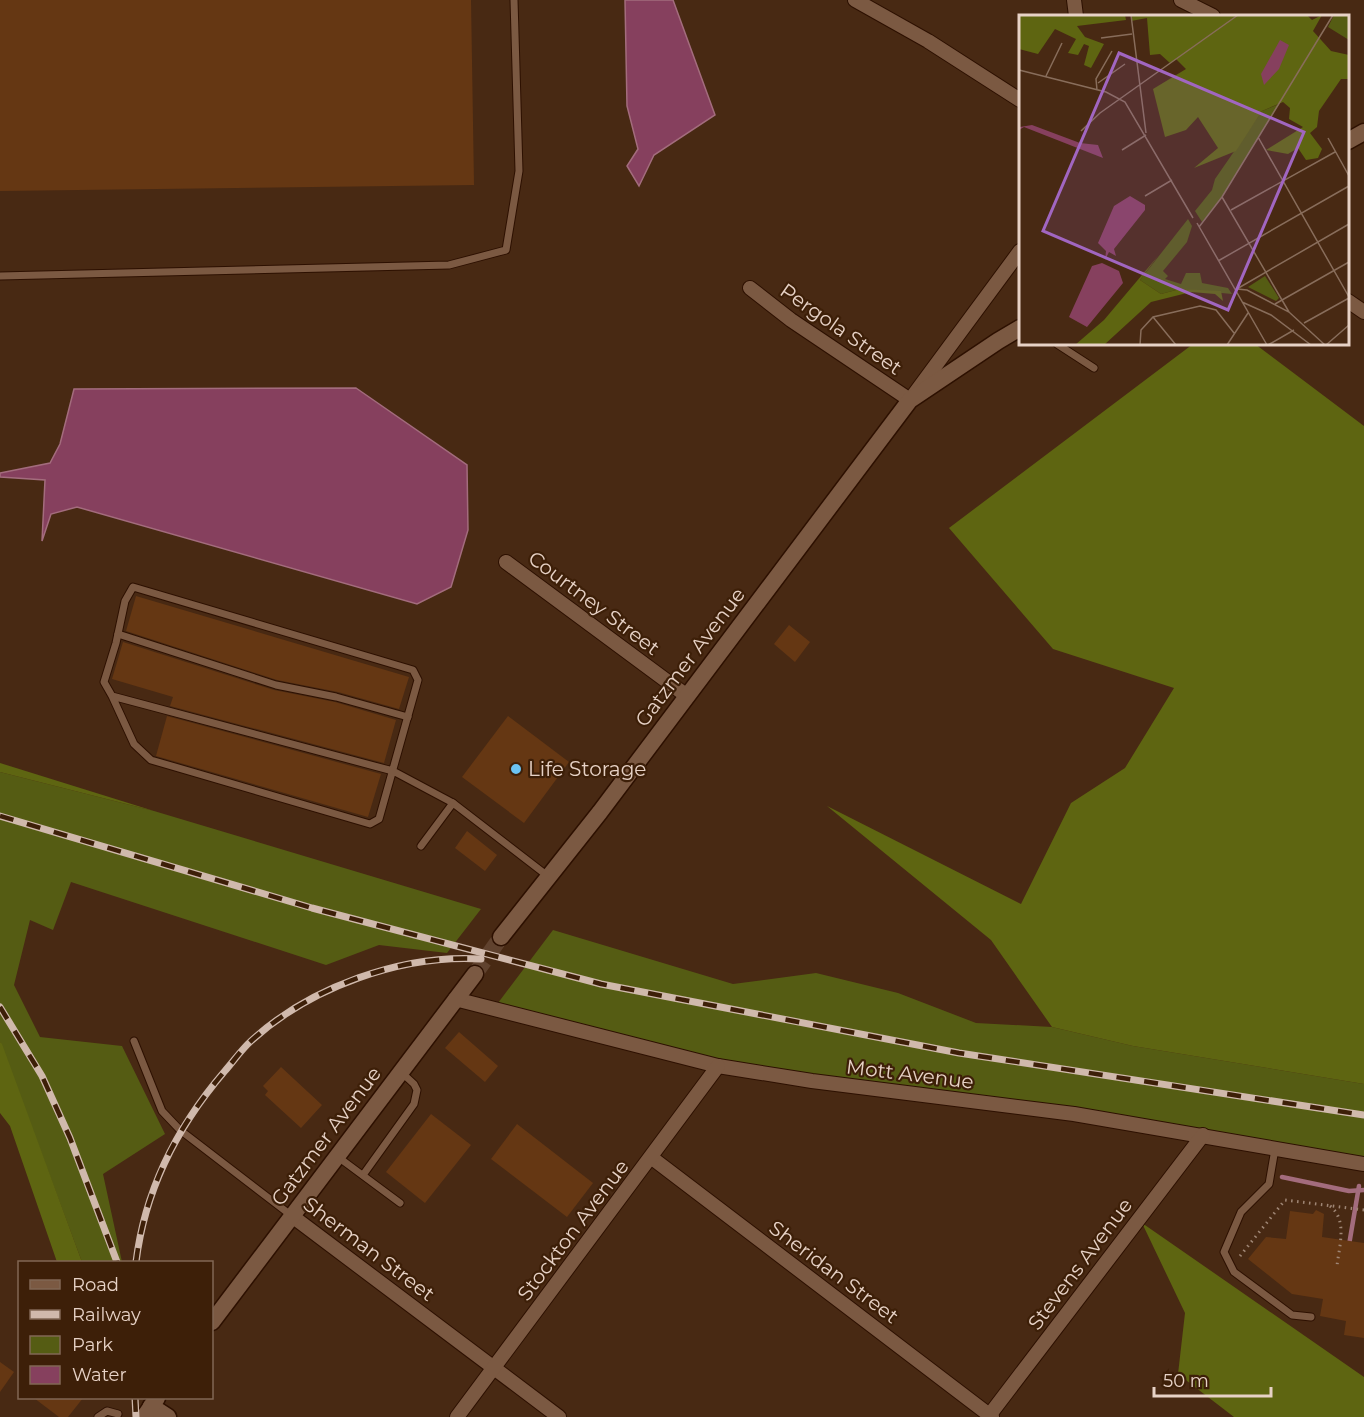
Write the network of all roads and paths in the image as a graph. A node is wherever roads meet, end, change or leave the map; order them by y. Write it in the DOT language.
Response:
graph roads {
  1 [pos="514,0"];
  2 [pos="855,0"];
  3 [pos="1074,0"];
  4 [pos="1181,0"];
  5 [pos="1076,15"];
  6 [pos="1211,15"];
  7 [pos="1019,99"];
  8 [pos="1364,132"];
  9 [pos="1349,140"];
  10 [pos="1019,252"];
  11 [pos="0,276"];
  12 [pos="750,288"];
  13 [pos="1349,302"];
  14 [pos="1364,312"];
  15 [pos="1019,329"];
  16 [pos="1060,345"];
  17 [pos="1094,368"];
  18 [pos="910,400"];
  19 [pos="506,562"];
  20 [pos="118,634"];
  21 [pos="112,696"];
  22 [pos="687,696"];
  23 [pos="408,717"];
  24 [pos="393,771"];
  25 [pos="453,803"];
  26 [pos="421,846"];
  27 [pos="549,876"];
  28 [pos="501,937"];
  29 [pos="475,975"];
  30 [pos="455,999"];
  31 [pos="134,1041"];
  32 [pos="718,1066"];
  33 [pos="401,1072"];
  34 [pos="1203,1135"];
  35 [pos="1275,1149"];
  36 [pos="338,1157"];
  37 [pos="652,1158"];
  38 [pos="1364,1164"];
  39 [pos="363,1175"];
  40 [pos="400,1203"];
  41 [pos="1328,1205"];
  42 [pos="1363,1210"];
  43 [pos="292,1216"];
  44 [pos="1240,1256"];
  45 [pos="1337,1266"];
  46 [pos="1311,1317"];
  47 [pos="213,1321"];
  48 [pos="494,1367"];
  49 [pos="152,1409"];
  50 [pos="118,1414"];
  51 [pos="990,1416"];
  52 [pos="98,1417"];
  53 [pos="168,1417"];
  54 [pos="457,1417"];
  55 [pos="559,1417"];
  1 -- 11 [label="lane"];
  2 -- 7 [label="street"];
  3 -- 5 [label="street"];
  4 -- 6 [label="street"];
  8 -- 9 [label="street"];
  10 -- 18 [label="street"];
  12 -- 18 [label="street, Pergola Street"];
  13 -- 14 [label="street"];
  15 -- 18 [label="street, Gatzmer Avenue"];
  16 -- 17 [label="lane"];
  18 -- 22 [label="street, Gatzmer Avenue"];
  19 -- 22 [label="street, Courtney Street"];
  20 -- 21 [label="lane"];
  20 -- 23 [label="lane"];
  20 -- 23 [label="lane"];
  21 -- 24 [label="lane"];
  21 -- 24 [label="lane"];
  22 -- 27 [label="street, Gatzmer Avenue"];
  23 -- 24 [label="lane"];
  24 -- 25 [label="lane"];
  25 -- 26 [label="lane"];
  25 -- 27 [label="lane"];
  27 -- 28 [label="street, Gatzmer Avenue"];
  29 -- 30 [label="street, Gatzmer Avenue"];
  30 -- 32 [label="street, Mott Avenue"];
  30 -- 33 [label="street, Gatzmer Avenue"];
  31 -- 43 [label="lane, Sherman Street"];
  32 -- 34 [label="street, Mott Avenue"];
  32 -- 37 [label="street, Stockton Avenue"];
  33 -- 36 [label="street, Gatzmer Avenue"];
  33 -- 39 [label="lane"];
  34 -- 35 [label="street, Mott Avenue"];
  34 -- 51 [label="street, Stevens Avenue"];
  35 -- 38 [label="street, Mott Avenue"];
  35 -- 46 [label="lane"];
  36 -- 39 [label="lane"];
  36 -- 43 [label="street, Gatzmer Avenue"];
  37 -- 48 [label="street, Stockton Avenue"];
  37 -- 51 [label="street, Sheridan Street"];
  39 -- 40 [label="lane"];
  41 -- 42 [label="path"];
  41 -- 44 [label="path"];
  41 -- 45 [label="path"];
  43 -- 47 [label="street, Gatzmer Avenue"];
  43 -- 48 [label="street, Sherman Street"];
  48 -- 54 [label="street, Stockton Avenue"];
  48 -- 55 [label="street, Sherman Street"];
  49 -- 53 [label="street"];
  50 -- 52 [label="lane"];
}
